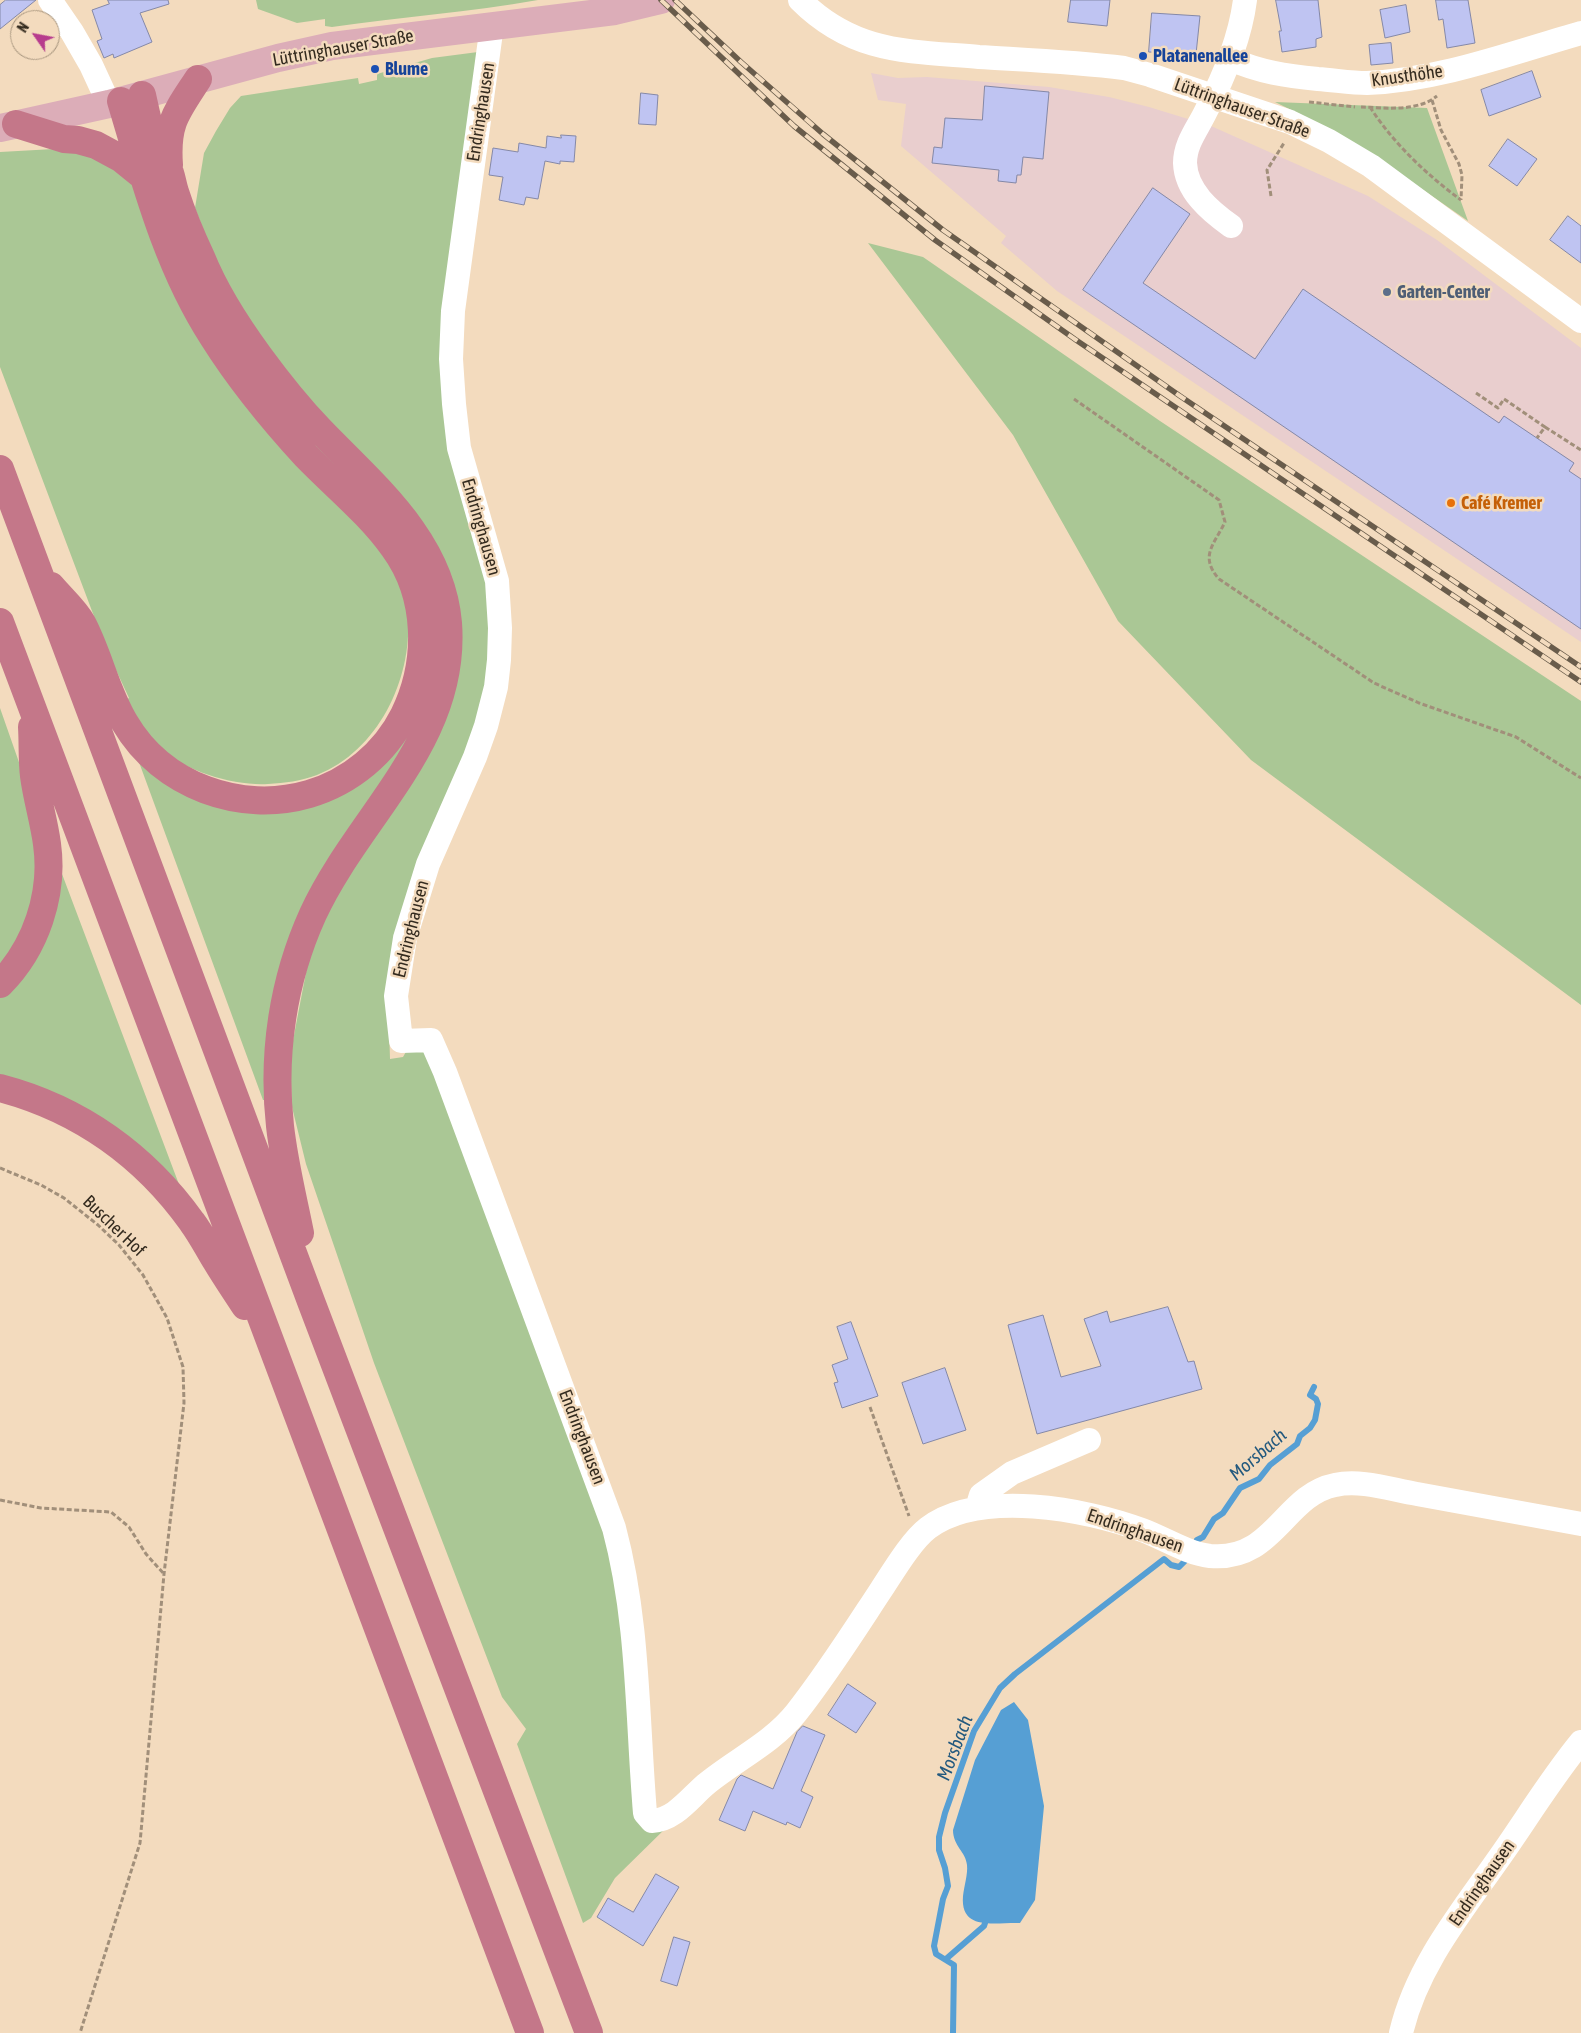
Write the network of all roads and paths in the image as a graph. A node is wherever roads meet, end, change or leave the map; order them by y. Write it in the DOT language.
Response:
graph roads {
  1 [pos="50,0"];
  2 [pos="662,0"];
  3 [pos="800,0"];
  4 [pos="1245,0"];
  5 [pos="492,25"];
  6 [pos="1581,33"];
  7 [pos="1230,59"];
  8 [pos="198,80"];
  9 [pos="1213,96"];
  10 [pos="124,100"];
  11 [pos="1432,100"];
  12 [pos="1370,107"];
  13 [pos="8,126"];
  14 [pos="1282,147"];
  15 [pos="170,174"];
  16 [pos="143,176"];
  17 [pos="1271,196"];
  18 [pos="1231,226"];
  19 [pos="1578,313"];
  20 [pos="1476,393"];
  21 [pos="1074,399"];
  22 [pos="1545,427"];
  23 [pos="1537,438"];
  24 [pos="1581,450"];
  25 [pos="0,469"];
  26 [pos="38,572"];
  27 [pos="0,622"];
  28 [pos="31,702"];
  29 [pos="1581,778"];
  30 [pos="0,984"];
  31 [pos="0,1088"];
  32 [pos="0,1168"];
  33 [pos="312,1304"];
  34 [pos="273,1350"];
  35 [pos="870,1407"];
  36 [pos="1089,1440"];
  37 [pos="0,1500"];
  38 [pos="977,1508"];
  39 [pos="1581,1524"];
  40 [pos="918,1540"];
  41 [pos="164,1574"];
  42 [pos="1581,1742"];
  43 [pos="80,2033"];
  44 [pos="530,2033"];
  45 [pos="589,2033"];
  46 [pos="1401,2033"];
  1 -- 10 [label="street"];
  2 -- 5 [label="main road, Lüttringhauser Straße"];
  3 -- 9 [label="street, Lüttringhauser Straße"];
  4 -- 7 [label="street"];
  5 -- 8 [label="main road, Lüttringhauser Straße"];
  5 -- 40 [label="street, Endringhausen"];
  6 -- 7 [label="street, Knusthöhe"];
  7 -- 9 [label="street"];
  8 -- 10 [label="main road, Lüttringhauser Straße"];
  8 -- 15 [label="highway"];
  9 -- 18 [label="street"];
  9 -- 19 [label="street, Lüttringhauser Straße"];
  10 -- 13 [label="main road, Lüttringhauser Straße"];
  10 -- 15 [label="highway"];
  10 -- 16 [label="highway"];
  11 -- 12 [label="path"];
  13 -- 16 [label="highway"];
  14 -- 17 [label="path"];
  15 -- 33 [label="highway"];
  16 -- 26 [label="highway"];
  20 -- 22 [label="path"];
  21 -- 29 [label="path"];
  22 -- 23 [label="path"];
  22 -- 24 [label="path"];
  25 -- 26 [label="highway"];
  26 -- 33 [label="highway"];
  27 -- 28 [label="highway"];
  28 -- 30 [label="highway"];
  28 -- 34 [label="highway"];
  31 -- 34 [label="highway"];
  32 -- 41 [label="path, Buscher Hof"];
  33 -- 45 [label="highway"];
  34 -- 44 [label="highway"];
  35 -- 40 [label="path"];
  36 -- 38 [label="street"];
  37 -- 41 [label="path"];
  38 -- 39 [label="street, Endringhausen"];
  38 -- 40 [label="street, Endringhausen"];
  41 -- 43 [label="path, Buscher Hof"];
  42 -- 46 [label="street, Endringhausen"];
}
